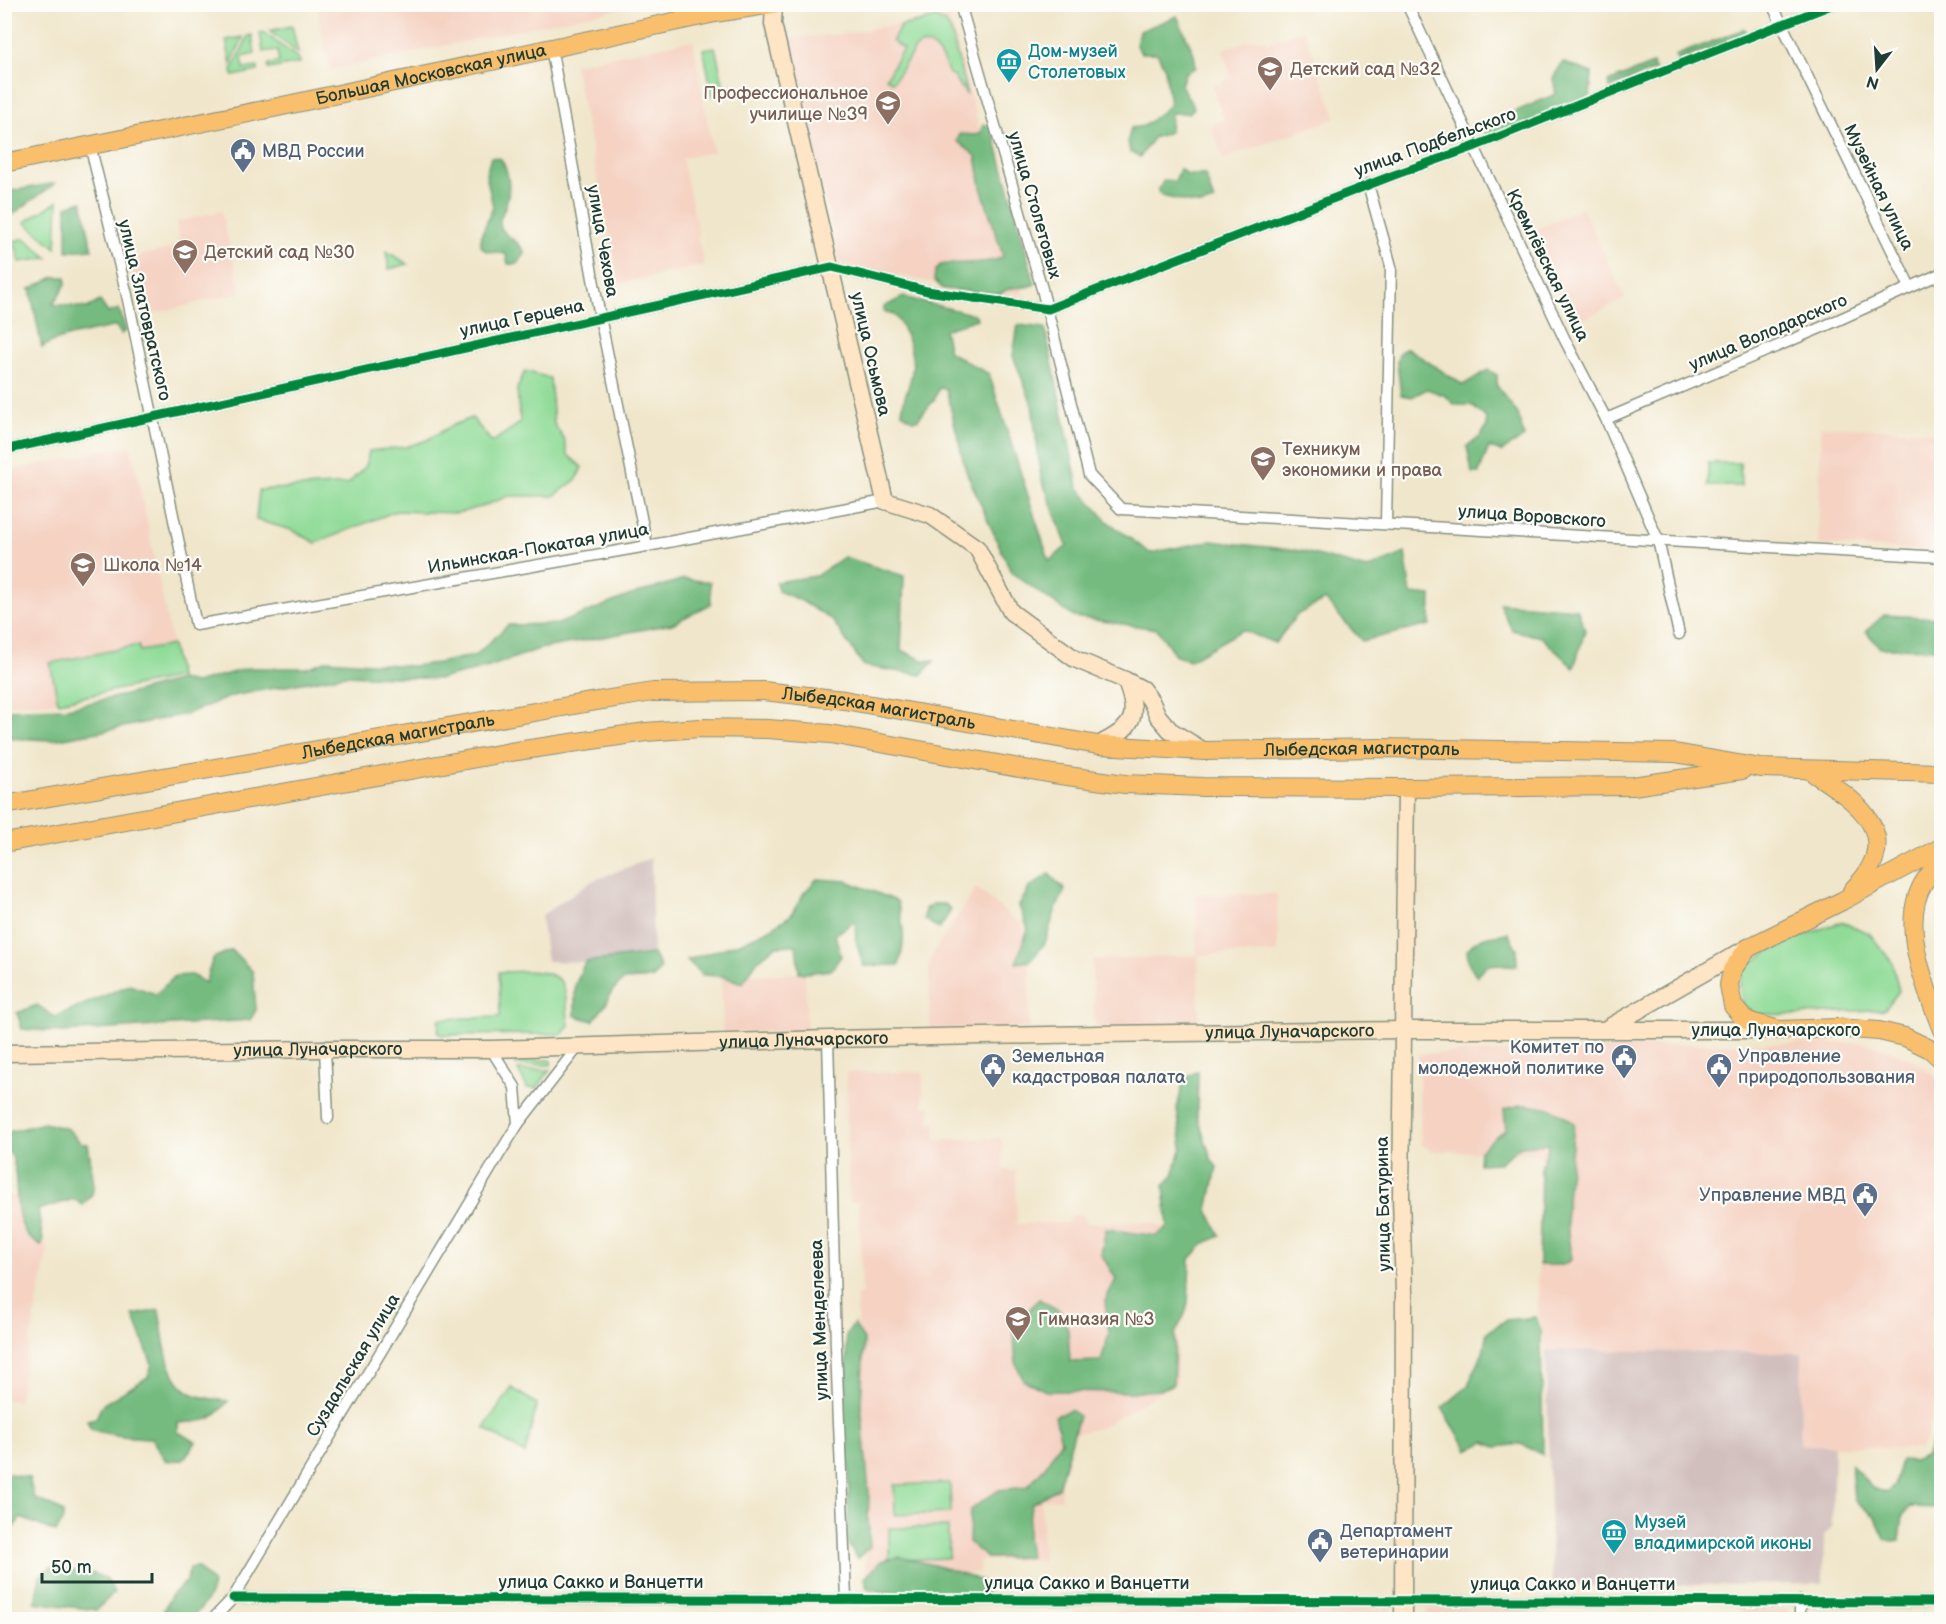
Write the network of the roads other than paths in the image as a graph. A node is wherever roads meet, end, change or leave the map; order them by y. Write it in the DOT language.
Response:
graph roads {
  1 [pos="774,4"];
  2 [pos="960,4"];
  3 [pos="1407,4"];
  4 [pos="1772,4"];
  5 [pos="1834,4"];
  6 [pos="1782,25"];
  7 [pos="551,47"];
  8 [pos="90,145"];
  9 [pos="1473,147"];
  10 [pos="4,163"];
  11 [pos="1368,184"];
  12 [pos="832,267"];
  13 [pos="1941,273"];
  14 [pos="1910,287"];
  15 [pos="1048,309"];
  16 [pos="600,317"];
  17 [pos="153,417"];
  18 [pos="1606,419"];
  19 [pos="4,450"];
  20 [pos="885,501"];
  21 [pos="1121,510"];
  22 [pos="1386,524"];
  23 [pos="1658,540"];
  24 [pos="647,546"];
  25 [pos="1941,557"];
  26 [pos="196,625"];
  27 [pos="1679,634"];
  28 [pos="1125,680"];
  29 [pos="1098,745"];
  30 [pos="1204,751"];
  31 [pos="1761,768"];
  32 [pos="1809,770"];
  33 [pos="1936,770"];
  34 [pos="1406,788"];
  35 [pos="4,805"];
  36 [pos="4,843"];
  37 [pos="1941,847"];
  38 [pos="1941,860"];
  39 [pos="1842,901"];
  40 [pos="1748,948"];
  41 [pos="1403,1030"];
  42 [pos="1779,1030"];
  43 [pos="1941,1030"];
  44 [pos="1602,1031"];
  45 [pos="828,1039"];
  46 [pos="578,1047"];
  47 [pos="325,1049"];
  48 [pos="491,1049"];
  49 [pos="4,1053"];
  50 [pos="1941,1060"];
  51 [pos="328,1118"];
  52 [pos="518,1124"];
  53 [pos="233,1598"];
  54 [pos="846,1599"];
  55 [pos="1402,1600"];
  56 [pos="1800,1601"];
  57 [pos="1941,1602"];
  58 [pos="212,1620"];
  59 [pos="1403,1620"];
  60 [pos="1800,1620"];
  1 -- 7 [label="main road, Большая Московская улица"];
  1 -- 12 [label="main road, улица Осьмова"];
  2 -- 15 [label="street, улица Столетовых"];
  3 -- 9 [label="street, Кремлёвская улица"];
  4 -- 6 [label="street, Музейная улица"];
  5 -- 6 [label="street, улица Подбельского"];
  6 -- 9 [label="street, улица Подбельского"];
  6 -- 14 [label="street, Музейная улица"];
  7 -- 8 [label="main road, Большая Московская улица"];
  7 -- 16 [label="street, улица Чехова"];
  8 -- 10 [label="main road, Большая Московская улица"];
  8 -- 17 [label="street, улица Златовратского"];
  9 -- 11 [label="street, улица Подбельского"];
  9 -- 18 [label="street, Кремлёвская улица"];
  11 -- 15 [label="street, улица Подбельского"];
  11 -- 22 [label="street"];
  12 -- 15 [label="street, улица Герцена"];
  12 -- 16 [label="street, улица Герцена"];
  12 -- 20 [label="main road, улица Осьмова"];
  13 -- 14 [label="street, улица Володарского"];
  14 -- 18 [label="street, улица Володарского"];
  15 -- 21 [label="street, улица Столетовых"];
  16 -- 17 [label="street, улица Герцена"];
  16 -- 24 [label="street, улица Чехова"];
  17 -- 19 [label="street, улица Герцена"];
  17 -- 26 [label="street, улица Златовратского"];
  18 -- 23 [label="street, Кремлёвская улица"];
  20 -- 24 [label="street, Ильинская-Покатая улица"];
  20 -- 28 [label="main road"];
  21 -- 22 [label="street, улица Воровского"];
  22 -- 23 [label="street, улица Воровского"];
  23 -- 25 [label="street, улица Воровского"];
  23 -- 27 [label="street, Кремлёвская улица"];
  24 -- 26 [label="street, Ильинская-Покатая улица"];
  28 -- 29 [label="main road"];
  28 -- 30 [label="main road"];
  29 -- 30 [label="main road, Лыбедская магистраль"];
  29 -- 35 [label="main road, Лыбедская магистраль"];
  30 -- 31 [label="main road, Лыбедская магистраль"];
  31 -- 32 [label="main road, Лыбедская магистраль"];
  31 -- 34 [label="main road, Лыбедская магистраль"];
  32 -- 33 [label="main road, Лыбедская магистраль"];
  32 -- 39 [label="main road"];
  34 -- 36 [label="main road, Лыбедская магистраль"];
  34 -- 41 [label="main road, улица Батурина"];
  37 -- 39 [label="main road, улица Луначарского"];
  38 -- 43 [label="main road"];
  39 -- 40 [label="main road, улица Луначарского"];
  40 -- 42 [label="main road"];
  40 -- 44 [label="main road, улица Луначарского"];
  41 -- 44 [label="main road, улица Луначарского"];
  41 -- 45 [label="main road, улица Луначарского"];
  41 -- 55 [label="main road, улица Батурина"];
  42 -- 44 [label="main road, улица Луначарского"];
  42 -- 50 [label="main road, улица Луначарского"];
  45 -- 46 [label="main road, улица Луначарского"];
  45 -- 54 [label="street, улица Менделеева"];
  46 -- 48 [label="main road, улица Луначарского"];
  46 -- 52 [label="street, Суздальская улица"];
  47 -- 48 [label="main road, улица Луначарского"];
  47 -- 49 [label="main road, улица Луначарского"];
  47 -- 51 [label="street"];
  48 -- 52 [label="street"];
  52 -- 53 [label="street, Суздальская улица"];
  53 -- 54 [label="street, улица Сакко и Ванцетти"];
  53 -- 58 [label="street, Суздальская улица"];
  54 -- 55 [label="street, улица Сакко и Ванцетти"];
  55 -- 56 [label="street, улица Сакко и Ванцетти"];
  55 -- 59 [label="main road, улица Батурина"];
  56 -- 57 [label="street, улица Сакко и Ванцетти"];
  56 -- 60 [label="street"];
}
